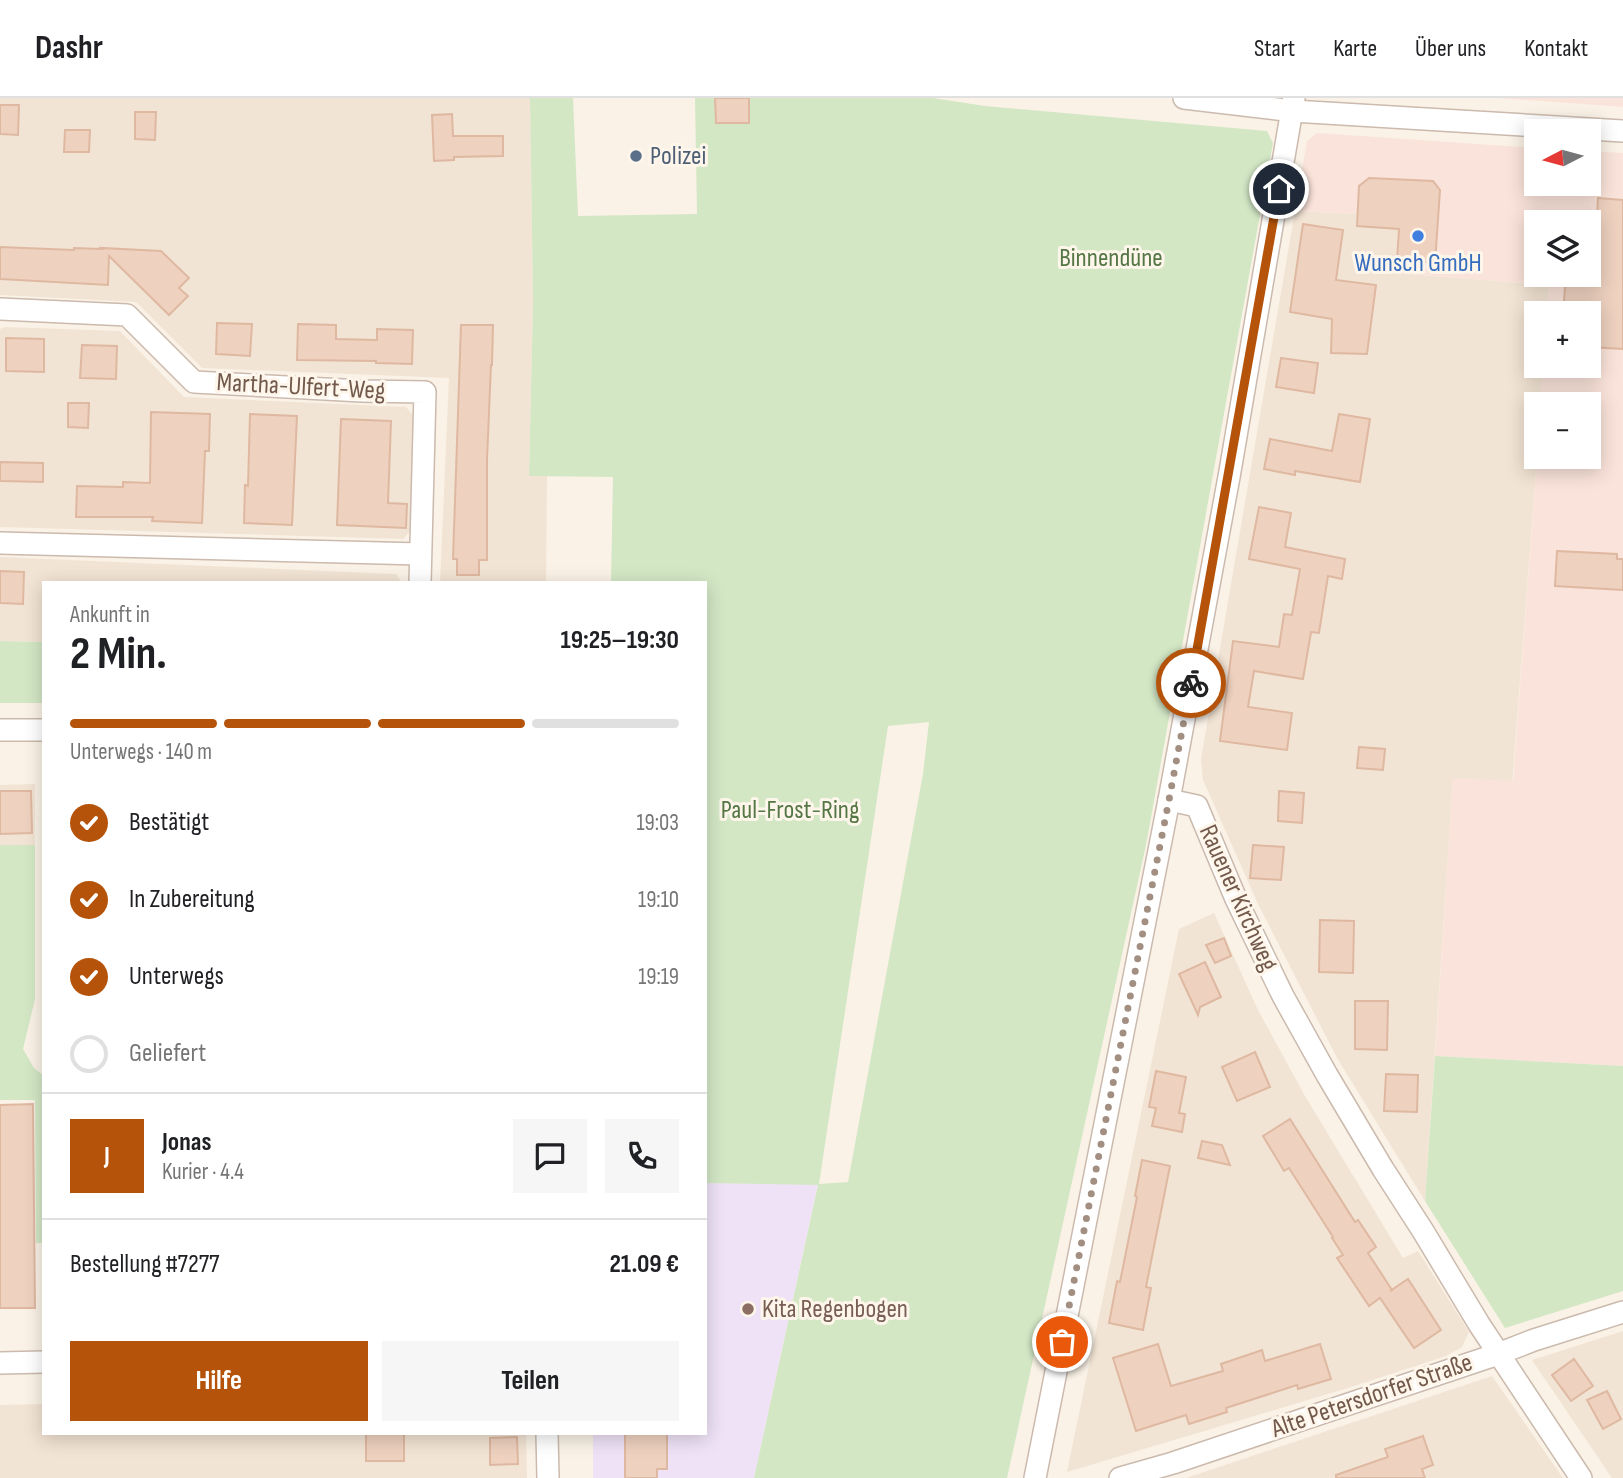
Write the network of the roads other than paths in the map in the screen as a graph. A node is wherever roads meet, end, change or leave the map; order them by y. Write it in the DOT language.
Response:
graph roads {
  1 [pos="1184,98"];
  2 [pos="1293,104"];
  3 [pos="1623,131"];
  4 [pos="0,309"];
  5 [pos="0,543"];
  6 [pos="420,554"];
  7 [pos="420,581"];
  8 [pos="0,730"];
  9 [pos="42,730"];
  10 [pos="1169,800"];
  11 [pos="1623,1312"];
  12 [pos="1498,1354"];
  13 [pos="42,1362"];
  14 [pos="0,1363"];
  15 [pos="547,1435"];
  16 [pos="548,1478"];
  17 [pos="1035,1478"];
  18 [pos="1121,1478"];
  19 [pos="1581,1478"];
  1 -- 2 [label="street"];
  2 -- 3 [label="street"];
  2 -- 10 [label="street"];
  4 -- 6 [label="street, Martha-Ulfert-Weg"];
  5 -- 6 [label="street"];
  6 -- 7 [label="street, Martha-Ulfert-Weg"];
  8 -- 9 [label="street"];
  10 -- 12 [label="street, Rauener Kirchweg"];
  10 -- 17 [label="street"];
  11 -- 12 [label="street, Alte Petersdorfer Straße"];
  12 -- 18 [label="street, Alte Petersdorfer Straße"];
  12 -- 19 [label="street, Rauener Kirchweg"];
  13 -- 14 [label="street"];
  15 -- 16 [label="street"];
}
